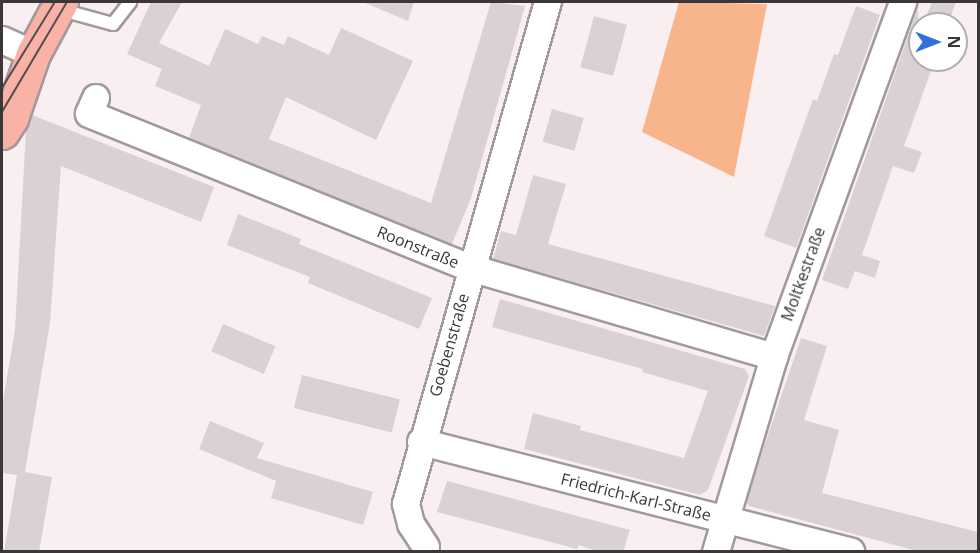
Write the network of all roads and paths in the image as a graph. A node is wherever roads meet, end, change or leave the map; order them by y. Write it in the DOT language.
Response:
graph roads {
  1 [pos="130,2"];
  2 [pos="548,2"];
  3 [pos="903,2"];
  4 [pos="59,5"];
  5 [pos="2,40"];
  6 [pos="33,54"];
  7 [pos="2,80"];
  8 [pos="96,98"];
  9 [pos="2,132"];
  10 [pos="470,268"];
  11 [pos="774,357"];
  12 [pos="421,442"];
  13 [pos="723,520"];
  14 [pos="426,547"];
  15 [pos="716,552"];
  16 [pos="851,552"];
  1 -- 4 [label="lane"];
  2 -- 10 [label="street, Goebenstraße"];
  3 -- 11 [label="street, Moltkestraße"];
  4 -- 6 [label="main road"];
  5 -- 6 [label="street"];
  6 -- 7 [label="main road"];
  6 -- 9 [label="main road"];
  8 -- 10 [label="street, Roonstraße"];
  10 -- 11 [label="street, Roonstraße"];
  10 -- 12 [label="street, Goebenstraße"];
  11 -- 13 [label="street, Moltkestraße"];
  12 -- 13 [label="street, Friedrich-Karl-Straße"];
  12 -- 14 [label="street, Goebenstraße"];
  13 -- 15 [label="street, Moltkestraße"];
  13 -- 16 [label="street, Friedrich-Karl-Straße"];
}
